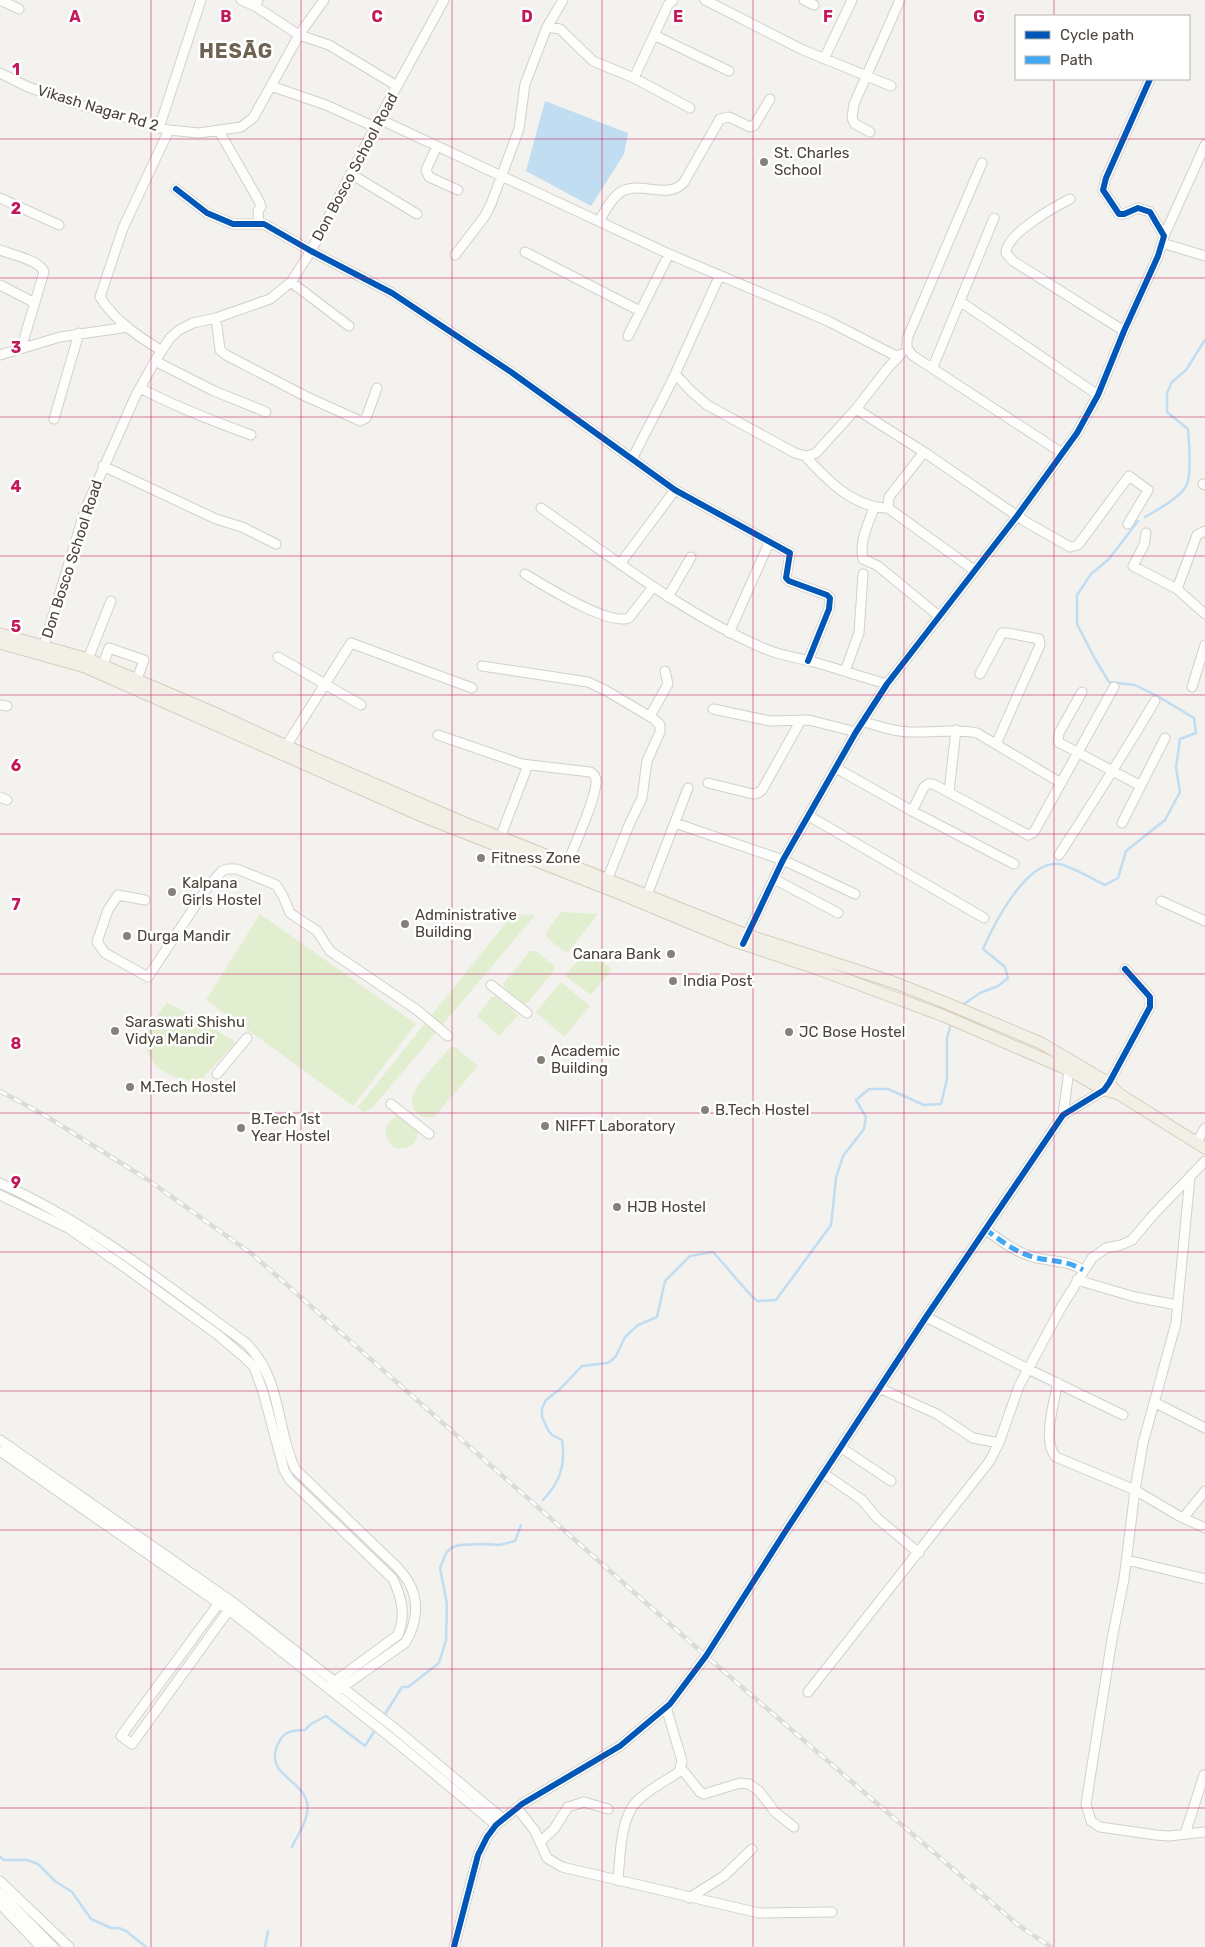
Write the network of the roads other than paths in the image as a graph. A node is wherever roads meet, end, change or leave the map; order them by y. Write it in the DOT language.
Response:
graph roads {
  1 [pos="0,0"];
  2 [pos="202,0"];
  3 [pos="241,0"];
  4 [pos="324,0"];
  5 [pos="444,0"];
  6 [pos="563,0"];
  7 [pos="673,0"];
  8 [pos="705,0"];
  9 [pos="804,0"];
  10 [pos="852,0"];
  11 [pos="900,0"];
  12 [pos="256,3"];
  13 [pos="814,5"];
  14 [pos="19,10"];
  15 [pos="547,27"];
  16 [pos="299,35"];
  17 [pos="654,35"];
  18 [pos="824,59"];
  19 [pos="730,71"];
  20 [pos="1,76"];
  21 [pos="866,77"];
  22 [pos="634,78"];
  23 [pos="1150,80"];
  24 [pos="271,86"];
  25 [pos="397,86"];
  26 [pos="891,86"];
  27 [pos="770,99"];
  28 [pos="690,108"];
  29 [pos="377,123"];
  30 [pos="159,128"];
  31 [pos="170,130"];
  32 [pos="219,131"];
  33 [pos="870,132"];
  34 [pos="1205,145"];
  35 [pos="437,146"];
  36 [pos="982,162"];
  37 [pos="351,174"];
  38 [pos="501,177"];
  39 [pos="176,189"];
  40 [pos="458,190"];
  41 [pos="0,198"];
  42 [pos="1070,199"];
  43 [pos="418,214"];
  44 [pos="994,218"];
  45 [pos="599,221"];
  46 [pos="259,224"];
  47 [pos="59,225"];
  48 [pos="1163,240"];
  49 [pos="0,250"];
  50 [pos="311,251"];
  51 [pos="525,252"];
  52 [pos="669,254"];
  53 [pos="455,255"];
  54 [pos="1205,256"];
  55 [pos="719,277"];
  56 [pos="290,282"];
  57 [pos="0,285"];
  58 [pos="961,302"];
  59 [pos="35,303"];
  60 [pos="640,311"];
  61 [pos="216,318"];
  62 [pos="349,326"];
  63 [pos="128,327"];
  64 [pos="1124,331"];
  65 [pos="80,333"];
  66 [pos="628,336"];
  67 [pos="907,348"];
  68 [pos="21,349"];
  69 [pos="162,351"];
  70 [pos="0,356"];
  71 [pos="898,357"];
  72 [pos="156,361"];
  73 [pos="933,367"];
  74 [pos="675,374"];
  75 [pos="140,388"];
  76 [pos="377,388"];
  77 [pos="1098,395"];
  78 [pos="856,409"];
  79 [pos="266,412"];
  80 [pos="54,419"];
  81 [pos="251,435"];
  82 [pos="924,452"];
  83 [pos="1062,453"];
  84 [pos="805,456"];
  85 [pos="632,459"];
  86 [pos="103,466"];
  87 [pos="675,490"];
  88 [pos="541,508"];
  89 [pos="874,508"];
  90 [pos="888,508"];
  91 [pos="1018,516"];
  92 [pos="1128,524"];
  93 [pos="1205,531"];
  94 [pos="1146,533"];
  95 [pos="769,543"];
  96 [pos="276,544"];
  97 [pos="691,557"];
  98 [pos="620,564"];
  99 [pos="974,570"];
  100 [pos="525,574"];
  101 [pos="863,574"];
  102 [pos="653,587"];
  103 [pos="1177,589"];
  104 [pos="668,597"];
  105 [pos="111,600"];
  106 [pos="1205,614"];
  107 [pos="940,616"];
  108 [pos="729,633"];
  109 [pos="0,634"];
  110 [pos="0,643"];
  111 [pos="1205,645"];
  112 [pos="42,649"];
  113 [pos="278,657"];
  114 [pos="88,658"];
  115 [pos="808,661"];
  116 [pos="103,665"];
  117 [pos="482,666"];
  118 [pos="665,671"];
  119 [pos="845,671"];
  120 [pos="980,674"];
  121 [pos="137,679"];
  122 [pos="326,684"];
  123 [pos="887,684"];
  124 [pos="1114,687"];
  125 [pos="1192,687"];
  126 [pos="472,688"];
  127 [pos="1082,692"];
  128 [pos="1155,701"];
  129 [pos="361,705"];
  130 [pos="713,709"];
  131 [pos="650,716"];
  132 [pos="801,720"];
  133 [pos="864,722"];
  134 [pos="956,730"];
  135 [pos="856,732"];
  136 [pos="438,735"];
  137 [pos="1165,738"];
  138 [pos="996,744"];
  139 [pos="286,746"];
  140 [pos="1077,753"];
  141 [pos="528,764"];
  142 [pos="836,768"];
  143 [pos="1112,772"];
  144 [pos="708,783"];
  145 [pos="1061,783"];
  146 [pos="1141,786"];
  147 [pos="688,788"];
  148 [pos="949,792"];
  149 [pos="912,810"];
  150 [pos="809,816"];
  151 [pos="675,823"];
  152 [pos="1122,823"];
  153 [pos="500,838"];
  154 [pos="1059,855"];
  155 [pos="783,860"];
  156 [pos="567,864"];
  157 [pos="1014,864"];
  158 [pos="774,879"];
  159 [pos="607,880"];
  160 [pos="855,894"];
  161 [pos="647,895"];
  162 [pos="145,900"];
  163 [pos="1161,901"];
  164 [pos="838,912"];
  165 [pos="984,918"];
  166 [pos="1205,922"];
  167 [pos="745,940"];
  168 [pos="1125,969"];
  169 [pos="491,985"];
  170 [pos="527,1013"];
  171 [pos="448,1036"];
  172 [pos="247,1038"];
  173 [pos="1071,1066"];
  174 [pos="217,1074"];
  175 [pos="1106,1086"];
  176 [pos="391,1104"];
  177 [pos="1063,1115"];
  178 [pos="1205,1128"];
  179 [pos="428,1134"];
  180 [pos="1201,1146"];
  181 [pos="1205,1161"];
  182 [pos="1190,1177"];
  183 [pos="0,1183"];
  184 [pos="0,1195"];
  185 [pos="985,1229"];
  186 [pos="1083,1270"];
  187 [pos="1077,1280"];
  188 [pos="1178,1305"];
  189 [pos="926,1317"];
  190 [pos="1028,1369"];
  191 [pos="1058,1383"];
  192 [pos="879,1388"];
  193 [pos="1154,1402"];
  194 [pos="1123,1414"];
  195 [pos="1205,1428"];
  196 [pos="0,1440"];
  197 [pos="999,1443"];
  198 [pos="840,1447"];
  199 [pos="0,1451"];
  200 [pos="823,1473"];
  201 [pos="892,1481"];
  202 [pos="1135,1490"];
  203 [pos="1205,1491"];
  204 [pos="1183,1518"];
  205 [pos="1205,1528"];
  206 [pos="919,1552"];
  207 [pos="1127,1560"];
  208 [pos="1205,1579"];
  209 [pos="221,1600"];
  210 [pos="231,1607"];
  211 [pos="334,1687"];
  212 [pos="808,1692"];
  213 [pos="666,1708"];
  214 [pos="366,1712"];
  215 [pos="681,1768"];
  216 [pos="1204,1775"];
  217 [pos="517,1808"];
  218 [pos="608,1809"];
  219 [pos="503,1819"];
  220 [pos="496,1825"];
  221 [pos="794,1828"];
  222 [pos="1205,1832"];
  223 [pos="1185,1834"];
  224 [pos="540,1842"];
  225 [pos="752,1849"];
  226 [pos="618,1881"];
  227 [pos="2,1890"];
  228 [pos="689,1898"];
  229 [pos="9,1904"];
  230 [pos="832,1912"];
  231 [pos="0,1919"];
  232 [pos="41,1947"];
  233 [pos="53,1947"];
  234 [pos="69,1947"];
  235 [pos="454,1947"];
  1 -- 14 [label="street"];
  2 -- 30 [label="street"];
  3 -- 12 [label="street"];
  4 -- 16 [label="street, Vikash Nagar Rd 2"];
  5 -- 25 [label="street, Don Bosco School Road"];
  6 -- 15 [label="street"];
  7 -- 17 [label="street"];
  8 -- 18 [label="street"];
  9 -- 13 [label="street"];
  10 -- 18 [label="street"];
  11 -- 21 [label="street"];
  12 -- 16 [label="street"];
  15 -- 22 [label="street"];
  15 -- 38 [label="street"];
  16 -- 24 [label="street, Vikash Nagar Rd 2"];
  16 -- 25 [label="street"];
  17 -- 19 [label="street"];
  17 -- 22 [label="street"];
  18 -- 21 [label="street"];
  20 -- 30 [label="street, Vikash Nagar Rd 2"];
  21 -- 26 [label="street"];
  21 -- 33 [label="street"];
  22 -- 28 [label="street"];
  23 -- 48 [label="street"];
  24 -- 29 [label="street"];
  24 -- 32 [label="street, Vikash Nagar Rd 2"];
  25 -- 29 [label="street, Don Bosco School Road"];
  27 -- 45 [label="street"];
  29 -- 35 [label="street"];
  29 -- 37 [label="street, Don Bosco School Road"];
  30 -- 31 [label="street, Vikash Nagar Rd 2"];
  31 -- 32 [label="street, Vikash Nagar Rd 2"];
  31 -- 63 [label="street"];
  32 -- 46 [label="street"];
  34 -- 48 [label="street"];
  35 -- 38 [label="street"];
  35 -- 40 [label="street"];
  36 -- 67 [label="street"];
  37 -- 43 [label="street"];
  37 -- 50 [label="street, Don Bosco School Road"];
  38 -- 45 [label="street"];
  38 -- 53 [label="street"];
  39 -- 46 [label="street"];
  41 -- 47 [label="street"];
  42 -- 64 [label="street"];
  44 -- 58 [label="street"];
  45 -- 52 [label="street"];
  46 -- 50 [label="street"];
  48 -- 54 [label="street"];
  48 -- 64 [label="street"];
  49 -- 59 [label="street"];
  50 -- 56 [label="street, Don Bosco School Road"];
  50 -- 85 [label="street"];
  51 -- 60 [label="street"];
  52 -- 55 [label="street"];
  52 -- 60 [label="street"];
  55 -- 71 [label="street"];
  55 -- 74 [label="street"];
  56 -- 61 [label="street, Don Bosco School Road"];
  56 -- 62 [label="street"];
  57 -- 59 [label="street"];
  58 -- 73 [label="street"];
  58 -- 77 [label="street"];
  59 -- 68 [label="street"];
  60 -- 66 [label="street"];
  61 -- 69 [label="street, Don Bosco School Road"];
  61 -- 76 [label="street"];
  63 -- 65 [label="street"];
  63 -- 69 [label="street"];
  64 -- 77 [label="street"];
  65 -- 68 [label="street"];
  65 -- 80 [label="street"];
  67 -- 71 [label="street"];
  67 -- 73 [label="street"];
  68 -- 70 [label="street"];
  69 -- 72 [label="street, Don Bosco School Road"];
  71 -- 78 [label="street"];
  72 -- 75 [label="street, Don Bosco School Road"];
  72 -- 79 [label="street"];
  73 -- 83 [label="street"];
  74 -- 84 [label="street"];
  74 -- 85 [label="street"];
  75 -- 81 [label="street"];
  75 -- 86 [label="street, Don Bosco School Road"];
  77 -- 83 [label="street"];
  78 -- 82 [label="street"];
  78 -- 84 [label="street"];
  82 -- 90 [label="street"];
  82 -- 91 [label="street"];
  83 -- 91 [label="street"];
  84 -- 89 [label="street"];
  85 -- 87 [label="street"];
  86 -- 96 [label="street"];
  86 -- 112 [label="street, Don Bosco School Road"];
  87 -- 95 [label="street"];
  87 -- 98 [label="street"];
  88 -- 98 [label="street"];
  89 -- 90 [label="street"];
  89 -- 107 [label="street"];
  90 -- 99 [label="street"];
  91 -- 92 [label="street"];
  91 -- 99 [label="street"];
  93 -- 103 [label="street"];
  94 -- 103 [label="street"];
  95 -- 108 [label="street"];
  95 -- 115 [label="street"];
  97 -- 104 [label="street"];
  98 -- 102 [label="street"];
  99 -- 107 [label="street"];
  100 -- 102 [label="street"];
  101 -- 119 [label="street"];
  102 -- 104 [label="street"];
  103 -- 106 [label="street"];
  104 -- 108 [label="street"];
  105 -- 114 [label="street"];
  107 -- 123 [label="street"];
  108 -- 115 [label="street"];
  109 -- 112 [label="main road"];
  110 -- 112 [label="main road"];
  111 -- 125 [label="street"];
  112 -- 114 [label="main road"];
  112 -- 167 [label="main road"];
  113 -- 122 [label="street"];
  114 -- 116 [label="main road"];
  115 -- 119 [label="street"];
  116 -- 121 [label="main road"];
  116 -- 121 [label="street"];
  117 -- 131 [label="street"];
  118 -- 131 [label="street"];
  119 -- 123 [label="street"];
  120 -- 138 [label="street"];
  121 -- 139 [label="main road"];
  122 -- 126 [label="street"];
  122 -- 129 [label="street"];
  122 -- 139 [label="street"];
  123 -- 133 [label="street"];
  124 -- 140 [label="street"];
  127 -- 140 [label="street"];
  128 -- 143 [label="street"];
  130 -- 132 [label="street"];
  131 -- 159 [label="street"];
  132 -- 135 [label="street"];
  132 -- 144 [label="street"];
  133 -- 134 [label="street"];
  133 -- 135 [label="street"];
  134 -- 138 [label="street"];
  134 -- 148 [label="street"];
  135 -- 142 [label="street"];
  136 -- 141 [label="street"];
  137 -- 146 [label="street"];
  138 -- 145 [label="street"];
  139 -- 153 [label="main road"];
  140 -- 143 [label="street"];
  140 -- 145 [label="street"];
  141 -- 153 [label="street"];
  141 -- 156 [label="street"];
  142 -- 149 [label="street"];
  142 -- 150 [label="street"];
  143 -- 146 [label="street"];
  143 -- 154 [label="street"];
  145 -- 148 [label="street"];
  146 -- 152 [label="street"];
  147 -- 151 [label="street"];
  148 -- 149 [label="street"];
  149 -- 157 [label="street"];
  150 -- 155 [label="street"];
  150 -- 165 [label="street"];
  151 -- 155 [label="street"];
  151 -- 161 [label="street"];
  153 -- 156 [label="main road"];
  155 -- 158 [label="street"];
  155 -- 160 [label="street"];
  156 -- 159 [label="main road"];
  158 -- 164 [label="street"];
  158 -- 167 [label="street"];
  159 -- 161 [label="main road"];
  161 -- 167 [label="main road"];
  162 -- 171 [label="street"];
  163 -- 166 [label="street"];
  167 -- 173 [label="main road"];
  167 -- 173 [label="main road"];
  168 -- 175 [label="street"];
  169 -- 170 [label="street"];
  172 -- 174 [label="street"];
  173 -- 175 [label="main road"];
  173 -- 177 [label="street"];
  175 -- 177 [label="street"];
  175 -- 180 [label="main road"];
  176 -- 179 [label="street"];
  177 -- 185 [label="street"];
  178 -- 180 [label="street"];
  181 -- 182 [label="street"];
  182 -- 186 [label="street"];
  182 -- 188 [label="street"];
  183 -- 211 [label="street"];
  184 -- 211 [label="street"];
  185 -- 186 [label="street"];
  185 -- 189 [label="street"];
  186 -- 187 [label="street"];
  187 -- 188 [label="street"];
  187 -- 190 [label="street"];
  188 -- 193 [label="street"];
  189 -- 190 [label="street"];
  189 -- 192 [label="street"];
  190 -- 191 [label="street"];
  190 -- 197 [label="street"];
  191 -- 194 [label="street"];
  191 -- 202 [label="street"];
  192 -- 197 [label="street"];
  192 -- 198 [label="street"];
  193 -- 195 [label="street"];
  193 -- 202 [label="street"];
  196 -- 209 [label="street"];
  197 -- 206 [label="street"];
  198 -- 200 [label="street"];
  198 -- 201 [label="street"];
  199 -- 209 [label="street"];
  200 -- 206 [label="street"];
  200 -- 213 [label="street"];
  202 -- 204 [label="street"];
  202 -- 207 [label="street"];
  203 -- 204 [label="street"];
  204 -- 205 [label="street"];
  206 -- 212 [label="street"];
  207 -- 208 [label="street"];
  207 -- 223 [label="street"];
  209 -- 210 [label="street"];
  209 -- 210 [label="street"];
  210 -- 211 [label="street"];
  211 -- 214 [label="street"];
  213 -- 215 [label="street"];
  213 -- 217 [label="street"];
  214 -- 219 [label="street"];
  214 -- 220 [label="street"];
  215 -- 221 [label="street"];
  215 -- 226 [label="street"];
  216 -- 223 [label="street"];
  217 -- 219 [label="street"];
  217 -- 224 [label="street"];
  218 -- 224 [label="street"];
  219 -- 220 [label="street"];
  220 -- 235 [label="street"];
  222 -- 223 [label="street"];
  224 -- 226 [label="street"];
  225 -- 228 [label="street"];
  226 -- 228 [label="street"];
  227 -- 229 [label="street"];
  228 -- 230 [label="street"];
  229 -- 231 [label="street"];
  229 -- 232 [label="street"];
  229 -- 233 [label="street"];
  229 -- 234 [label="street"];
}
